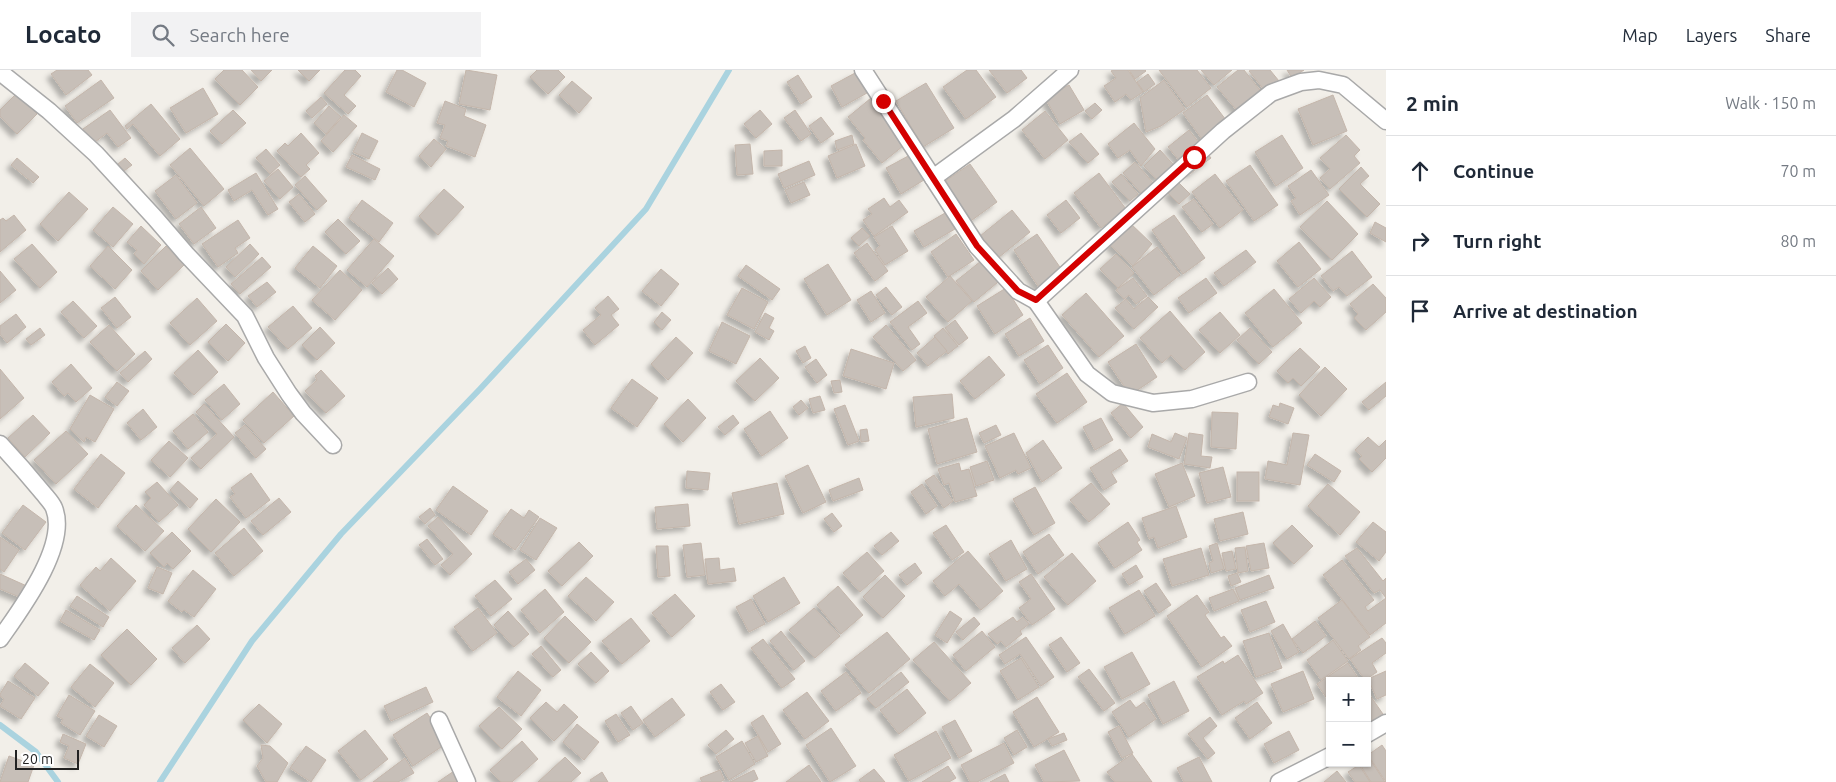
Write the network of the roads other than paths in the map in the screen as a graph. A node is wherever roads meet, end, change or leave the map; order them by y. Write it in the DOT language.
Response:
graph roads {
  1 [pos="863,70"];
  2 [pos="1070,70"];
  3 [pos="0,72"];
  4 [pos="1386,121"];
  5 [pos="933,178"];
  6 [pos="1036,300"];
  7 [pos="1248,382"];
  8 [pos="0,444"];
  9 [pos="333,445"];
  10 [pos="0,639"];
  11 [pos="438,720"];
  12 [pos="1386,723"];
  13 [pos="1371,732"];
  14 [pos="1326,758"];
  15 [pos="467,782"];
  16 [pos="1279,782"];
  1 -- 5 [label="street"];
  2 -- 5 [label="street"];
  3 -- 9 [label="street"];
  4 -- 6 [label="street"];
  5 -- 6 [label="street"];
  6 -- 7 [label="street"];
  8 -- 10 [label="street"];
  11 -- 15 [label="street"];
  12 -- 13 [label="street"];
  14 -- 16 [label="street"];
}
